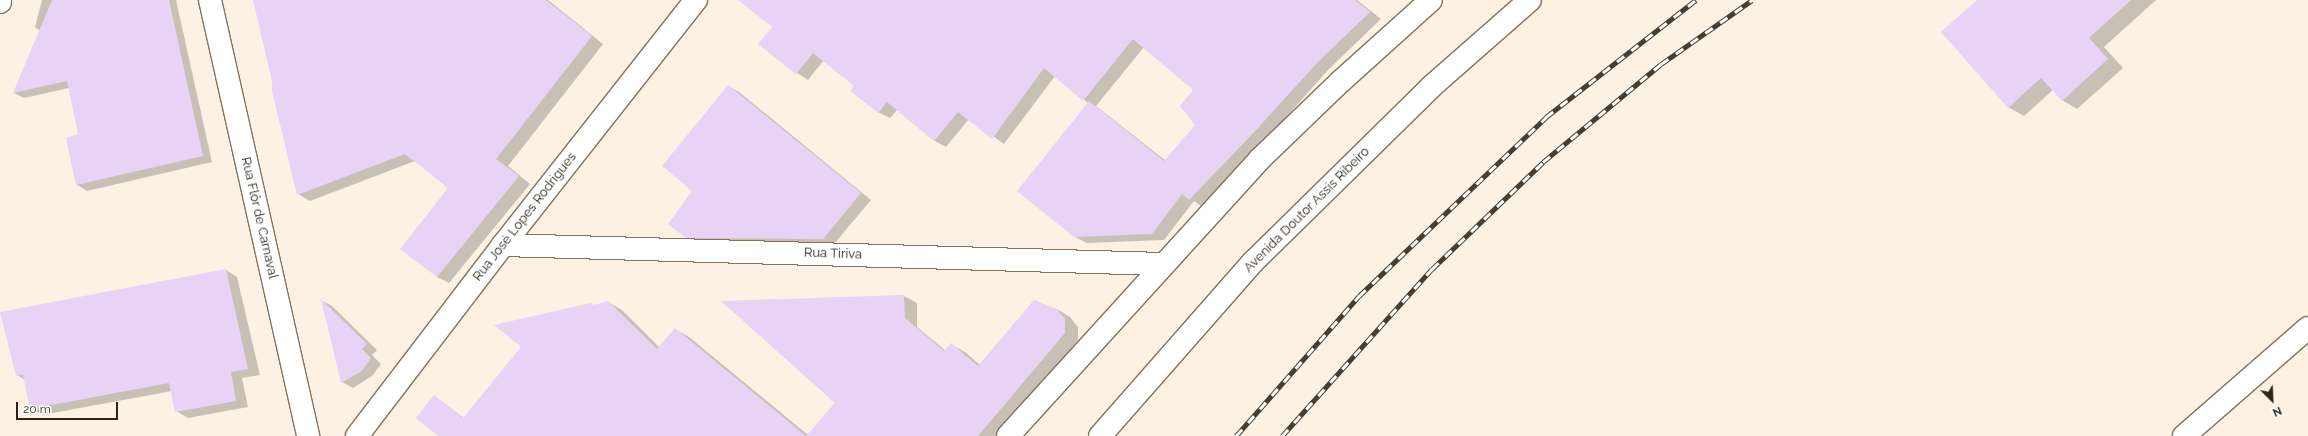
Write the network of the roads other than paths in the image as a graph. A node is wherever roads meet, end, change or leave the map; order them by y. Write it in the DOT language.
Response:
graph roads {
  1 [pos="210,0"];
  2 [pos="696,0"];
  3 [pos="1431,0"];
  4 [pos="1530,0"];
  5 [pos="503,245"];
  6 [pos="1164,264"];
  7 [pos="2308,328"];
  8 [pos="308,436"];
  9 [pos="357,436"];
  10 [pos="1008,436"];
  11 [pos="1100,436"];
  12 [pos="2184,436"];
  1 -- 8 [label="street, Rua Flôr de Carnaval"];
  2 -- 5 [label="street, Rua José Lopes Rodrigues"];
  3 -- 6 [label="street"];
  4 -- 11 [label="street, Avenida Doutor Assis Ribeiro"];
  5 -- 6 [label="street, Rua Tiriva"];
  5 -- 9 [label="street, Rua José Lopes Rodrigues"];
  6 -- 10 [label="street"];
  7 -- 12 [label="street"];
}
